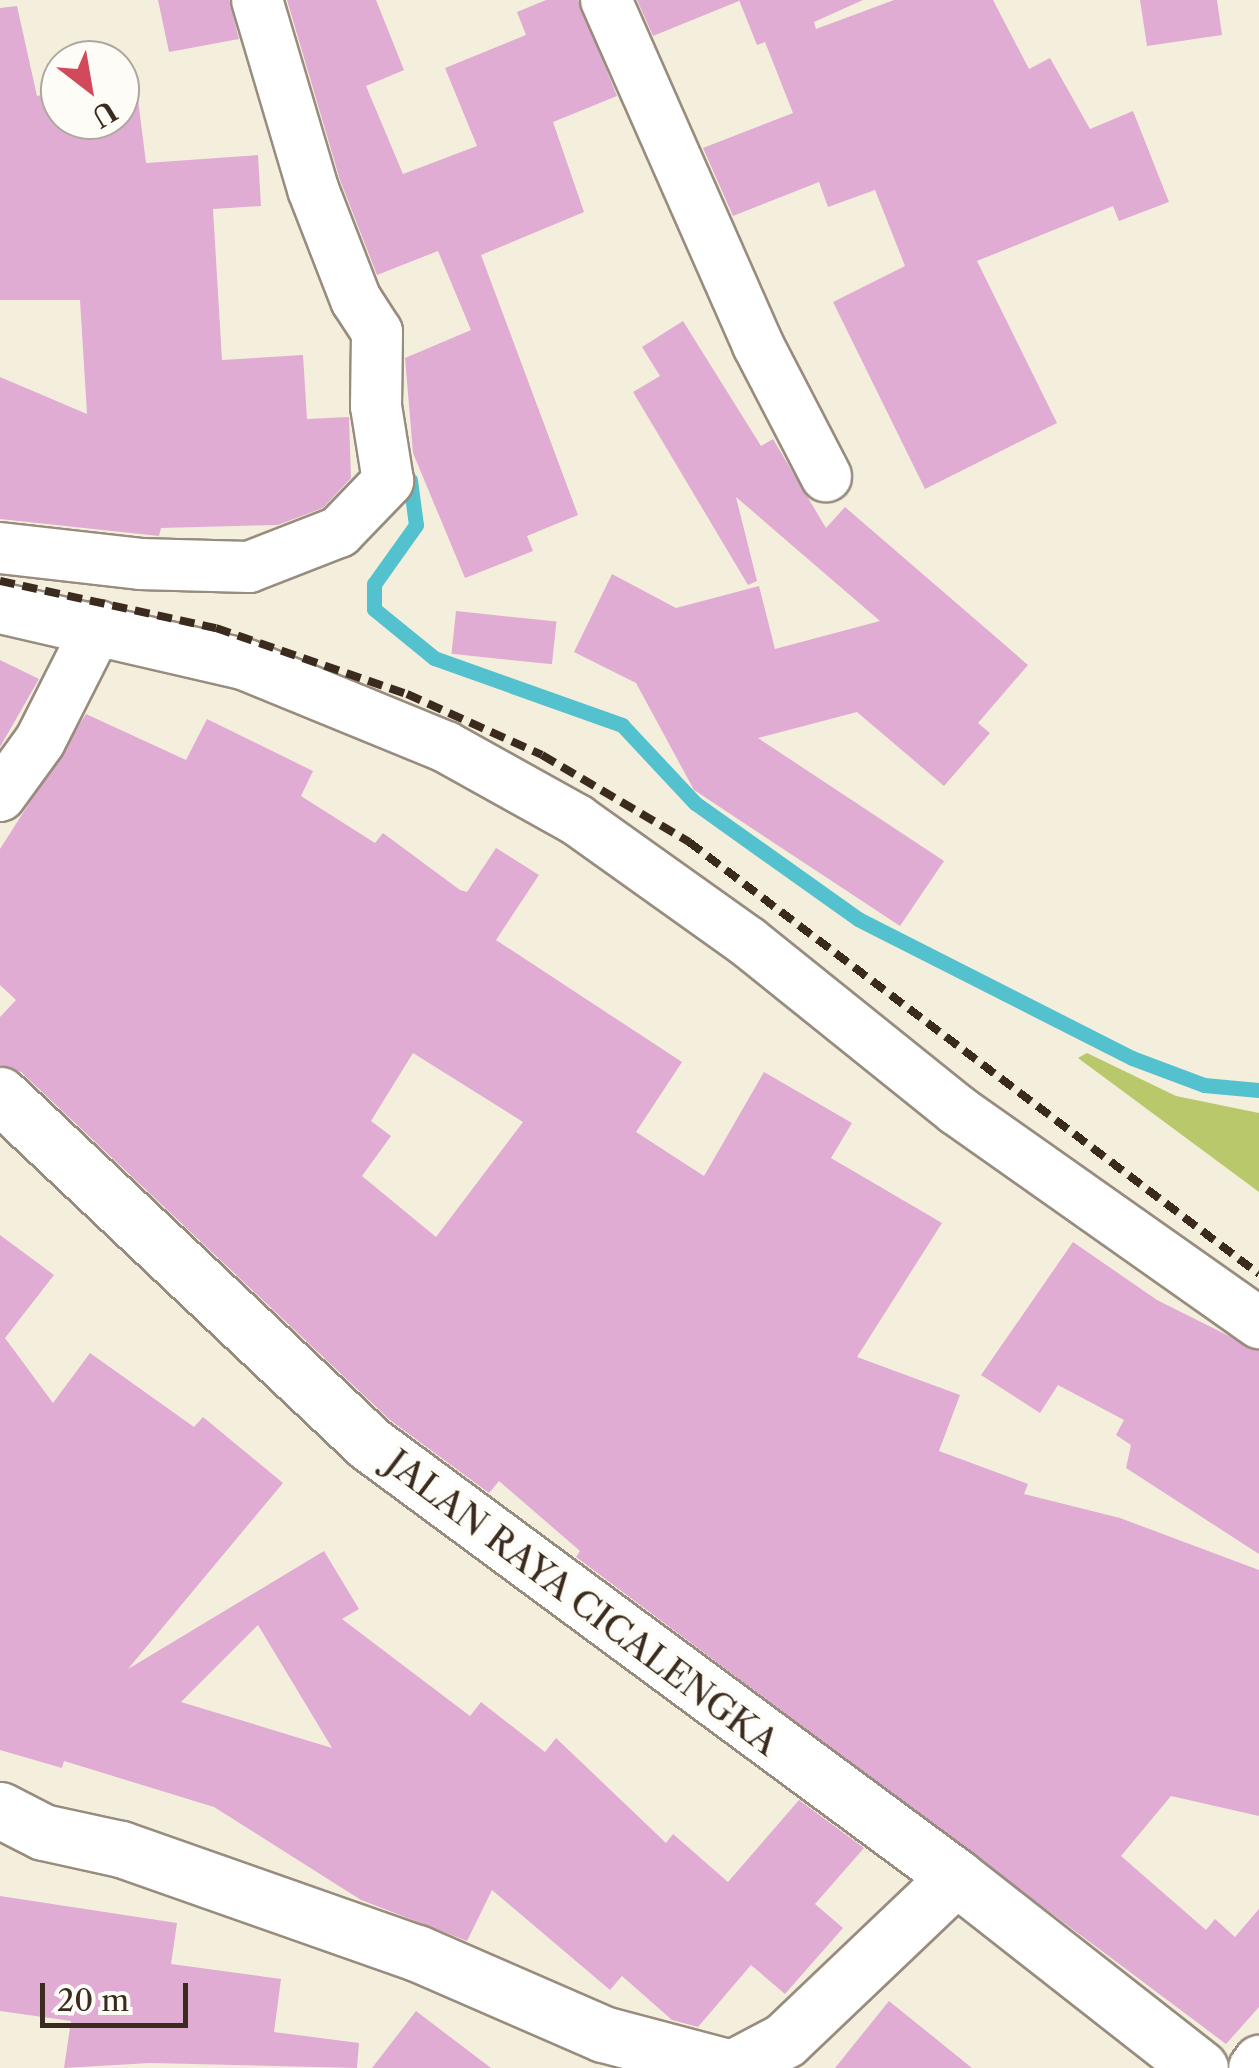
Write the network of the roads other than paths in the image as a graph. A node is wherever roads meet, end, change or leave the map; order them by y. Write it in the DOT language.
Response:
graph roads {
  1 [pos="257,0"];
  2 [pos="606,0"];
  3 [pos="826,476"];
  4 [pos="0,548"];
  5 [pos="0,608"];
  6 [pos="98,626"];
  7 [pos="0,796"];
  8 [pos="0,1095"];
  9 [pos="1259,1323"];
  10 [pos="0,1810"];
  11 [pos="956,1877"];
  12 [pos="1259,2062"];
  13 [pos="1200,2068"];
  14 [pos="1254,2068"];
  1 -- 4 [label="street"];
  2 -- 3 [label="street"];
  5 -- 6 [label="street"];
  6 -- 7 [label="street"];
  6 -- 9 [label="street"];
  8 -- 11 [label="main road, JALAN RAYA CICALENGKA"];
  10 -- 11 [label="main road"];
  11 -- 13 [label="main road, JALAN RAYA CICALENGKA"];
  12 -- 14 [label="street"];
}
